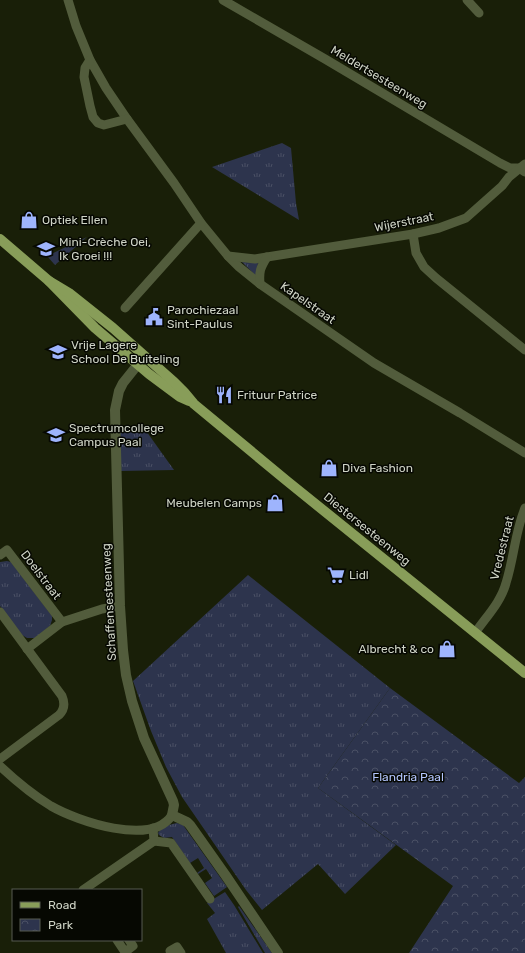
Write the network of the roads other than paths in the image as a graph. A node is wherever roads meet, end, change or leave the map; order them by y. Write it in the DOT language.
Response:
graph roads {
  1 [pos="68,0"];
  2 [pos="222,0"];
  3 [pos="467,0"];
  4 [pos="479,13"];
  5 [pos="90,60"];
  6 [pos="127,119"];
  7 [pos="523,168"];
  8 [pos="201,223"];
  9 [pos="413,234"];
  10 [pos="0,239"];
  11 [pos="228,256"];
  12 [pos="267,257"];
  13 [pos="49,281"];
  14 [pos="260,284"];
  15 [pos="125,308"];
  16 [pos="525,350"];
  17 [pos="145,355"];
  18 [pos="138,364"];
  19 [pos="194,404"];
  20 [pos="525,453"];
  21 [pos="525,508"];
  22 [pos="0,555"];
  23 [pos="120,606"];
  24 [pos="0,612"];
  25 [pos="62,622"];
  26 [pos="475,633"];
  27 [pos="27,649"];
  28 [pos="525,673"];
  29 [pos="0,759"];
  30 [pos="0,766"];
  31 [pos="172,815"];
  32 [pos="153,828"];
  33 [pos="154,841"];
  34 [pos="86,889"];
  35 [pos="210,899"];
  36 [pos="118,941"];
  37 [pos="130,941"];
  38 [pos="170,951"];
  39 [pos="181,953"];
  40 [pos="278,953"];
  1 -- 5 [label="street, Kapelstraat"];
  2 -- 7 [label="street, Meldertsesteenweg"];
  3 -- 4 [label="street"];
  5 -- 6 [label="street, Kapelstraat"];
  5 -- 6 [label="street"];
  6 -- 8 [label="street, Kapelstraat"];
  7 -- 9 [label="street, Wijerstraat"];
  8 -- 11 [label="street, Kapelstraat"];
  8 -- 15 [label="street"];
  9 -- 12 [label="street, Wijerstraat"];
  9 -- 16 [label="street"];
  10 -- 13 [label="main road, Diestersesteenweg"];
  11 -- 12 [label="street, Wijerstraat"];
  11 -- 14 [label="street, Kapelstraat"];
  12 -- 14 [label="street"];
  13 -- 17 [label="main road, Diestersesteenweg"];
  13 -- 18 [label="main road, Diestersesteenweg"];
  14 -- 20 [label="street, Kapelstraat"];
  17 -- 18 [label="street, Schaffensesteenweg"];
  17 -- 19 [label="main road, Diestersesteenweg"];
  18 -- 19 [label="main road, Diestersesteenweg"];
  18 -- 23 [label="street, Schaffensesteenweg"];
  19 -- 26 [label="main road, Diestersesteenweg"];
  21 -- 26 [label="street, Vredestraat"];
  22 -- 25 [label="street, Doelstraat"];
  23 -- 25 [label="street"];
  23 -- 31 [label="street, Schaffensesteenweg"];
  24 -- 27 [label="street"];
  25 -- 27 [label="street"];
  26 -- 28 [label="main road, Diestersesteenweg"];
  27 -- 29 [label="street"];
  30 -- 32 [label="street"];
  31 -- 32 [label="street"];
  31 -- 40 [label="street"];
  32 -- 33 [label="street"];
  33 -- 34 [label="street"];
  33 -- 35 [label="street"];
  36 -- 37 [label="street"];
  38 -- 39 [label="street"];
}
